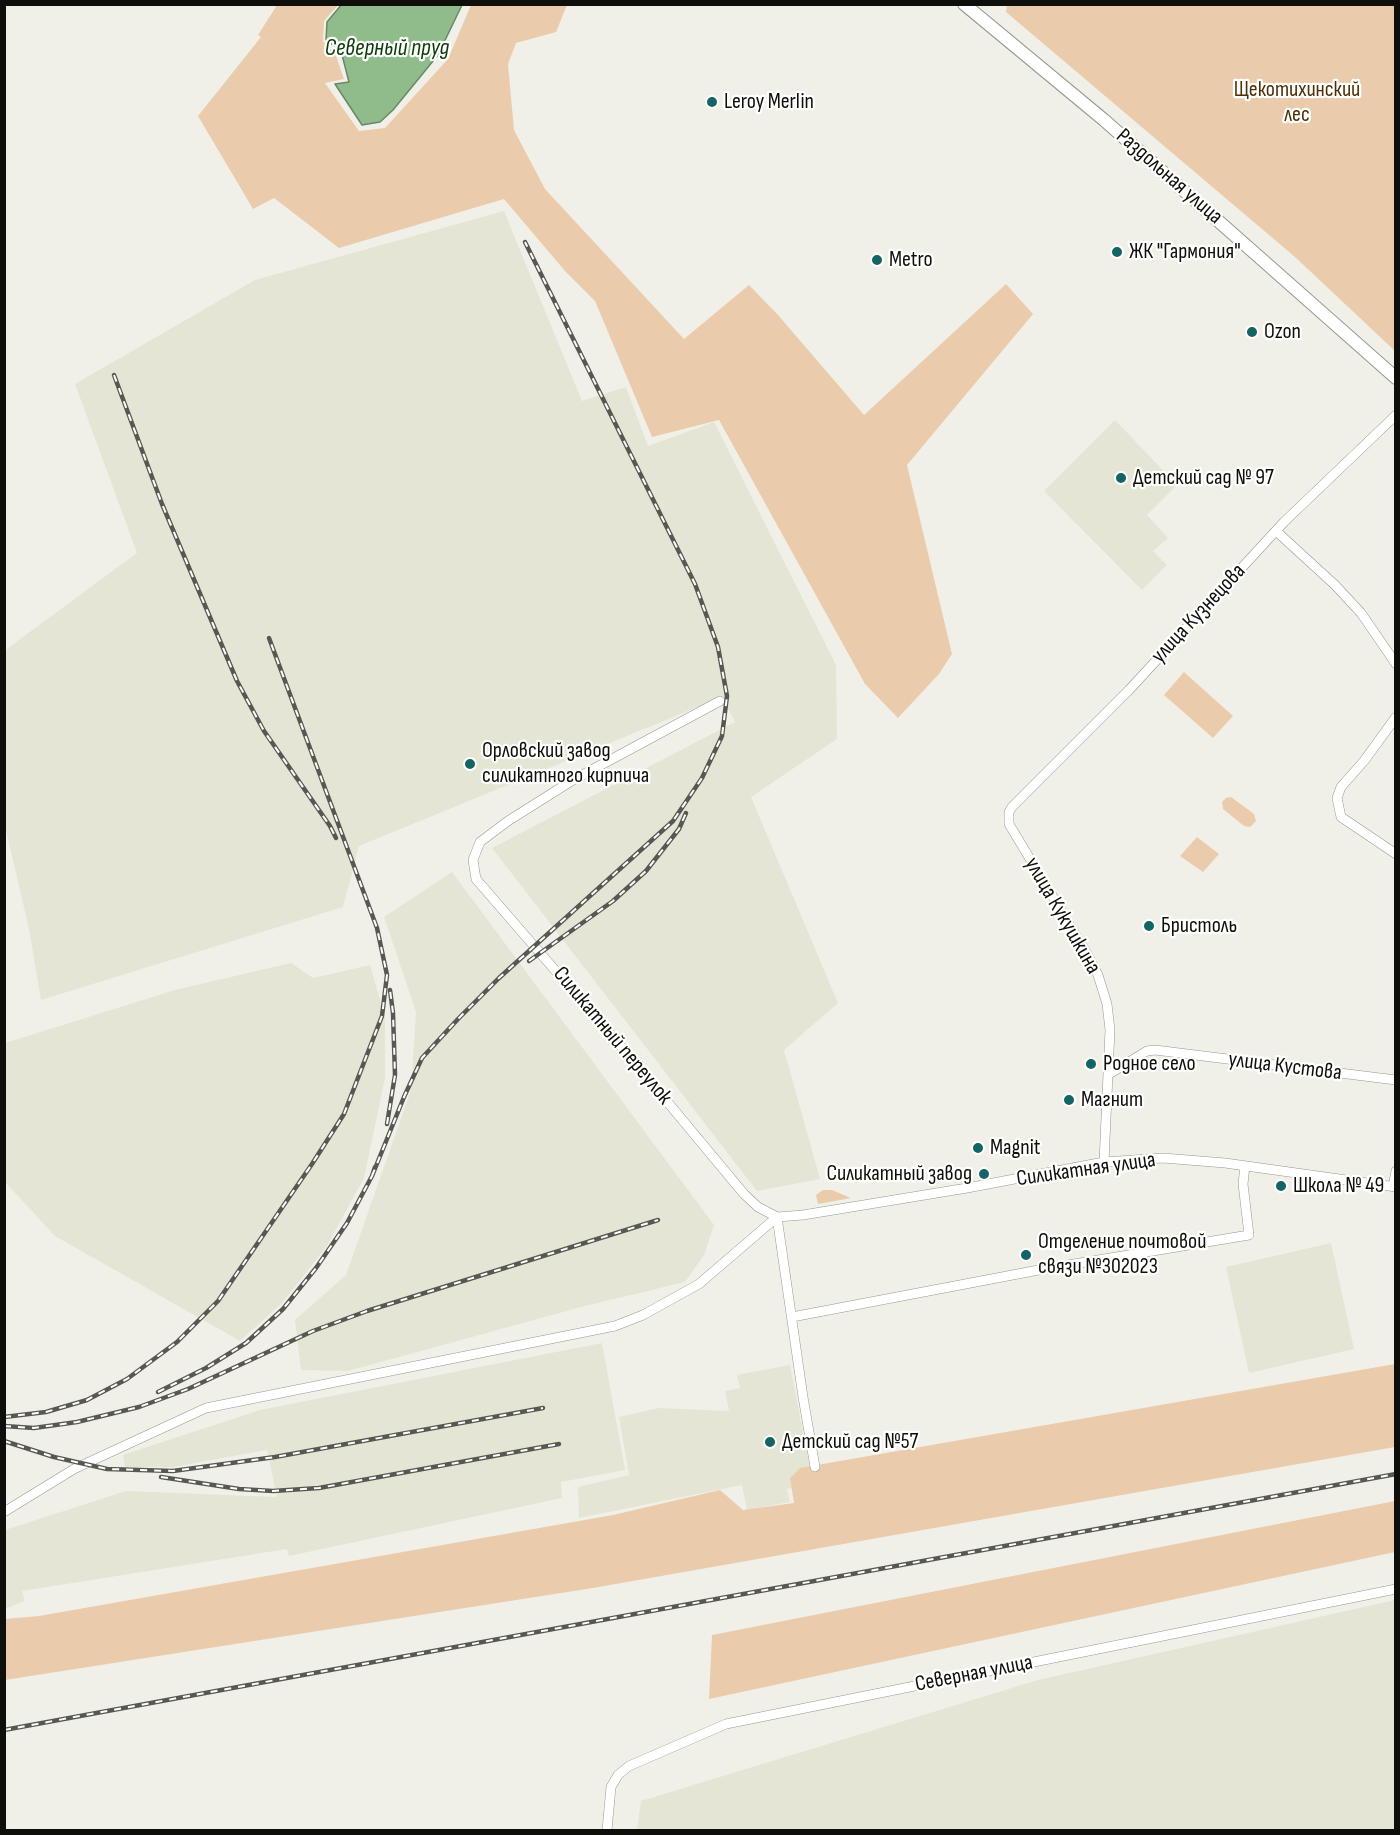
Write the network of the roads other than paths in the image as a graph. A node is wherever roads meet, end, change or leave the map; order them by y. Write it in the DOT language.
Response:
graph roads {
  1 [pos="964,4"];
  2 [pos="1395,378"];
  3 [pos="1395,415"];
  4 [pos="1276,531"];
  5 [pos="1395,664"];
  6 [pos="720,701"];
  7 [pos="1395,717"];
  8 [pos="1008,817"];
  9 [pos="1395,854"];
  10 [pos="1109,1074"];
  11 [pos="1395,1080"];
  12 [pos="1104,1162"];
  13 [pos="1245,1166"];
  14 [pos="1395,1171"];
  15 [pos="1394,1187"];
  16 [pos="777,1217"];
  17 [pos="792,1317"];
  18 [pos="815,1467"];
  19 [pos="4,1512"];
  20 [pos="1395,1589"];
  21 [pos="607,1830"];
  1 -- 2 [label="main road, Раздольная улица"];
  3 -- 4 [label="street, улица Кузнецова"];
  4 -- 5 [label="street"];
  4 -- 8 [label="street, улица Кузнецова"];
  6 -- 16 [label="street, Силикатный переулок"];
  7 -- 9 [label="street"];
  8 -- 10 [label="street, улица Кукушкина"];
  10 -- 11 [label="street, улица Кустова"];
  10 -- 12 [label="street, улица Кукушкина"];
  12 -- 13 [label="street, Силикатная улица"];
  12 -- 16 [label="street, Силикатная улица"];
  13 -- 15 [label="street, Силикатная улица"];
  13 -- 17 [label="street"];
  14 -- 15 [label="street"];
  16 -- 17 [label="street"];
  16 -- 19 [label="street"];
  17 -- 18 [label="street"];
  20 -- 21 [label="street, Северная улица"];
}
